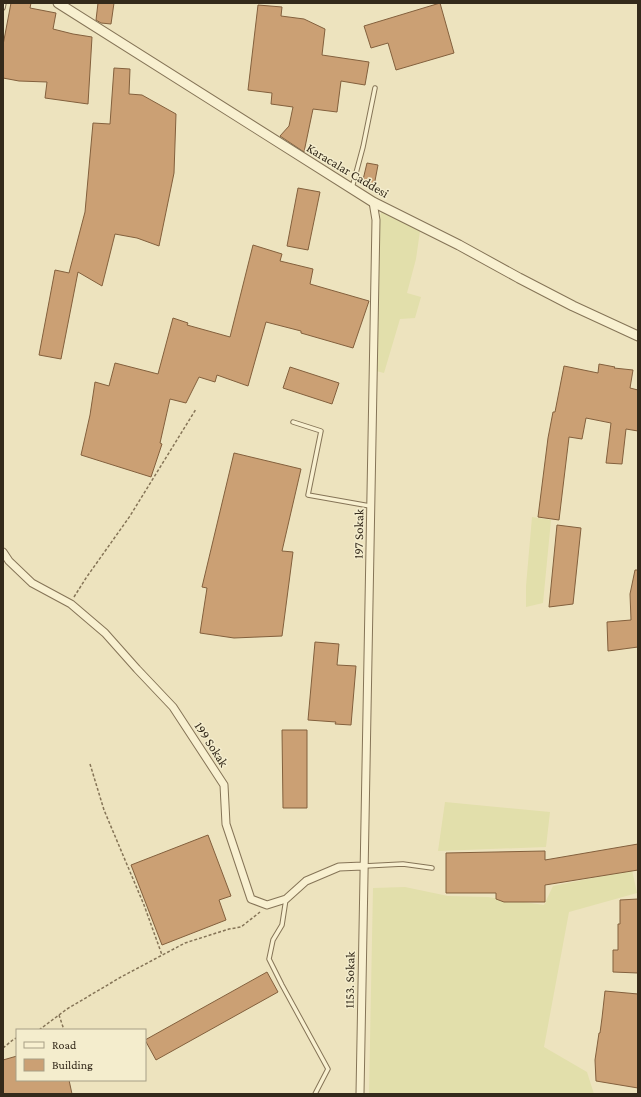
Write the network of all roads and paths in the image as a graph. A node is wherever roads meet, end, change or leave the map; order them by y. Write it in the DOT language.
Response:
graph roads {
  1 [pos="4,3"];
  2 [pos="58,3"];
  3 [pos="3,8"];
  4 [pos="375,88"];
  5 [pos="351,189"];
  6 [pos="373,202"];
  7 [pos="638,336"];
  8 [pos="196,409"];
  9 [pos="293,422"];
  10 [pos="370,506"];
  11 [pos="3,552"];
  12 [pos="71,604"];
  13 [pos="90,764"];
  14 [pos="363,866"];
  15 [pos="432,868"];
  16 [pos="286,899"];
  17 [pos="268,905"];
  18 [pos="162,955"];
  19 [pos="58,1015"];
  20 [pos="40,1029"];
  21 [pos="64,1029"];
  22 [pos="16,1038"];
  23 [pos="3,1048"];
  24 [pos="315,1094"];
  25 [pos="360,1094"];
  1 -- 3 [label="lane"];
  2 -- 5 [label="street, Karacalar Caddesi"];
  4 -- 5 [label="lane"];
  5 -- 6 [label="street, Karacalar Caddesi"];
  6 -- 7 [label="street, Karacalar Caddesi"];
  6 -- 10 [label="street, 197 Sokak"];
  8 -- 12 [label="path"];
  9 -- 10 [label="lane"];
  10 -- 14 [label="street, 197 Sokak"];
  11 -- 12 [label="street, 199 Sokak"];
  12 -- 17 [label="street, 199 Sokak"];
  13 -- 18 [label="path"];
  14 -- 15 [label="lane"];
  14 -- 16 [label="street"];
  14 -- 25 [label="street, 1153. Sokak"];
  16 -- 17 [label="street"];
  16 -- 24 [label="lane"];
  17 -- 18 [label="path"];
  18 -- 19 [label="path"];
  19 -- 20 [label="path"];
  19 -- 21 [label="path"];
  22 -- 23 [label="path"];
}
